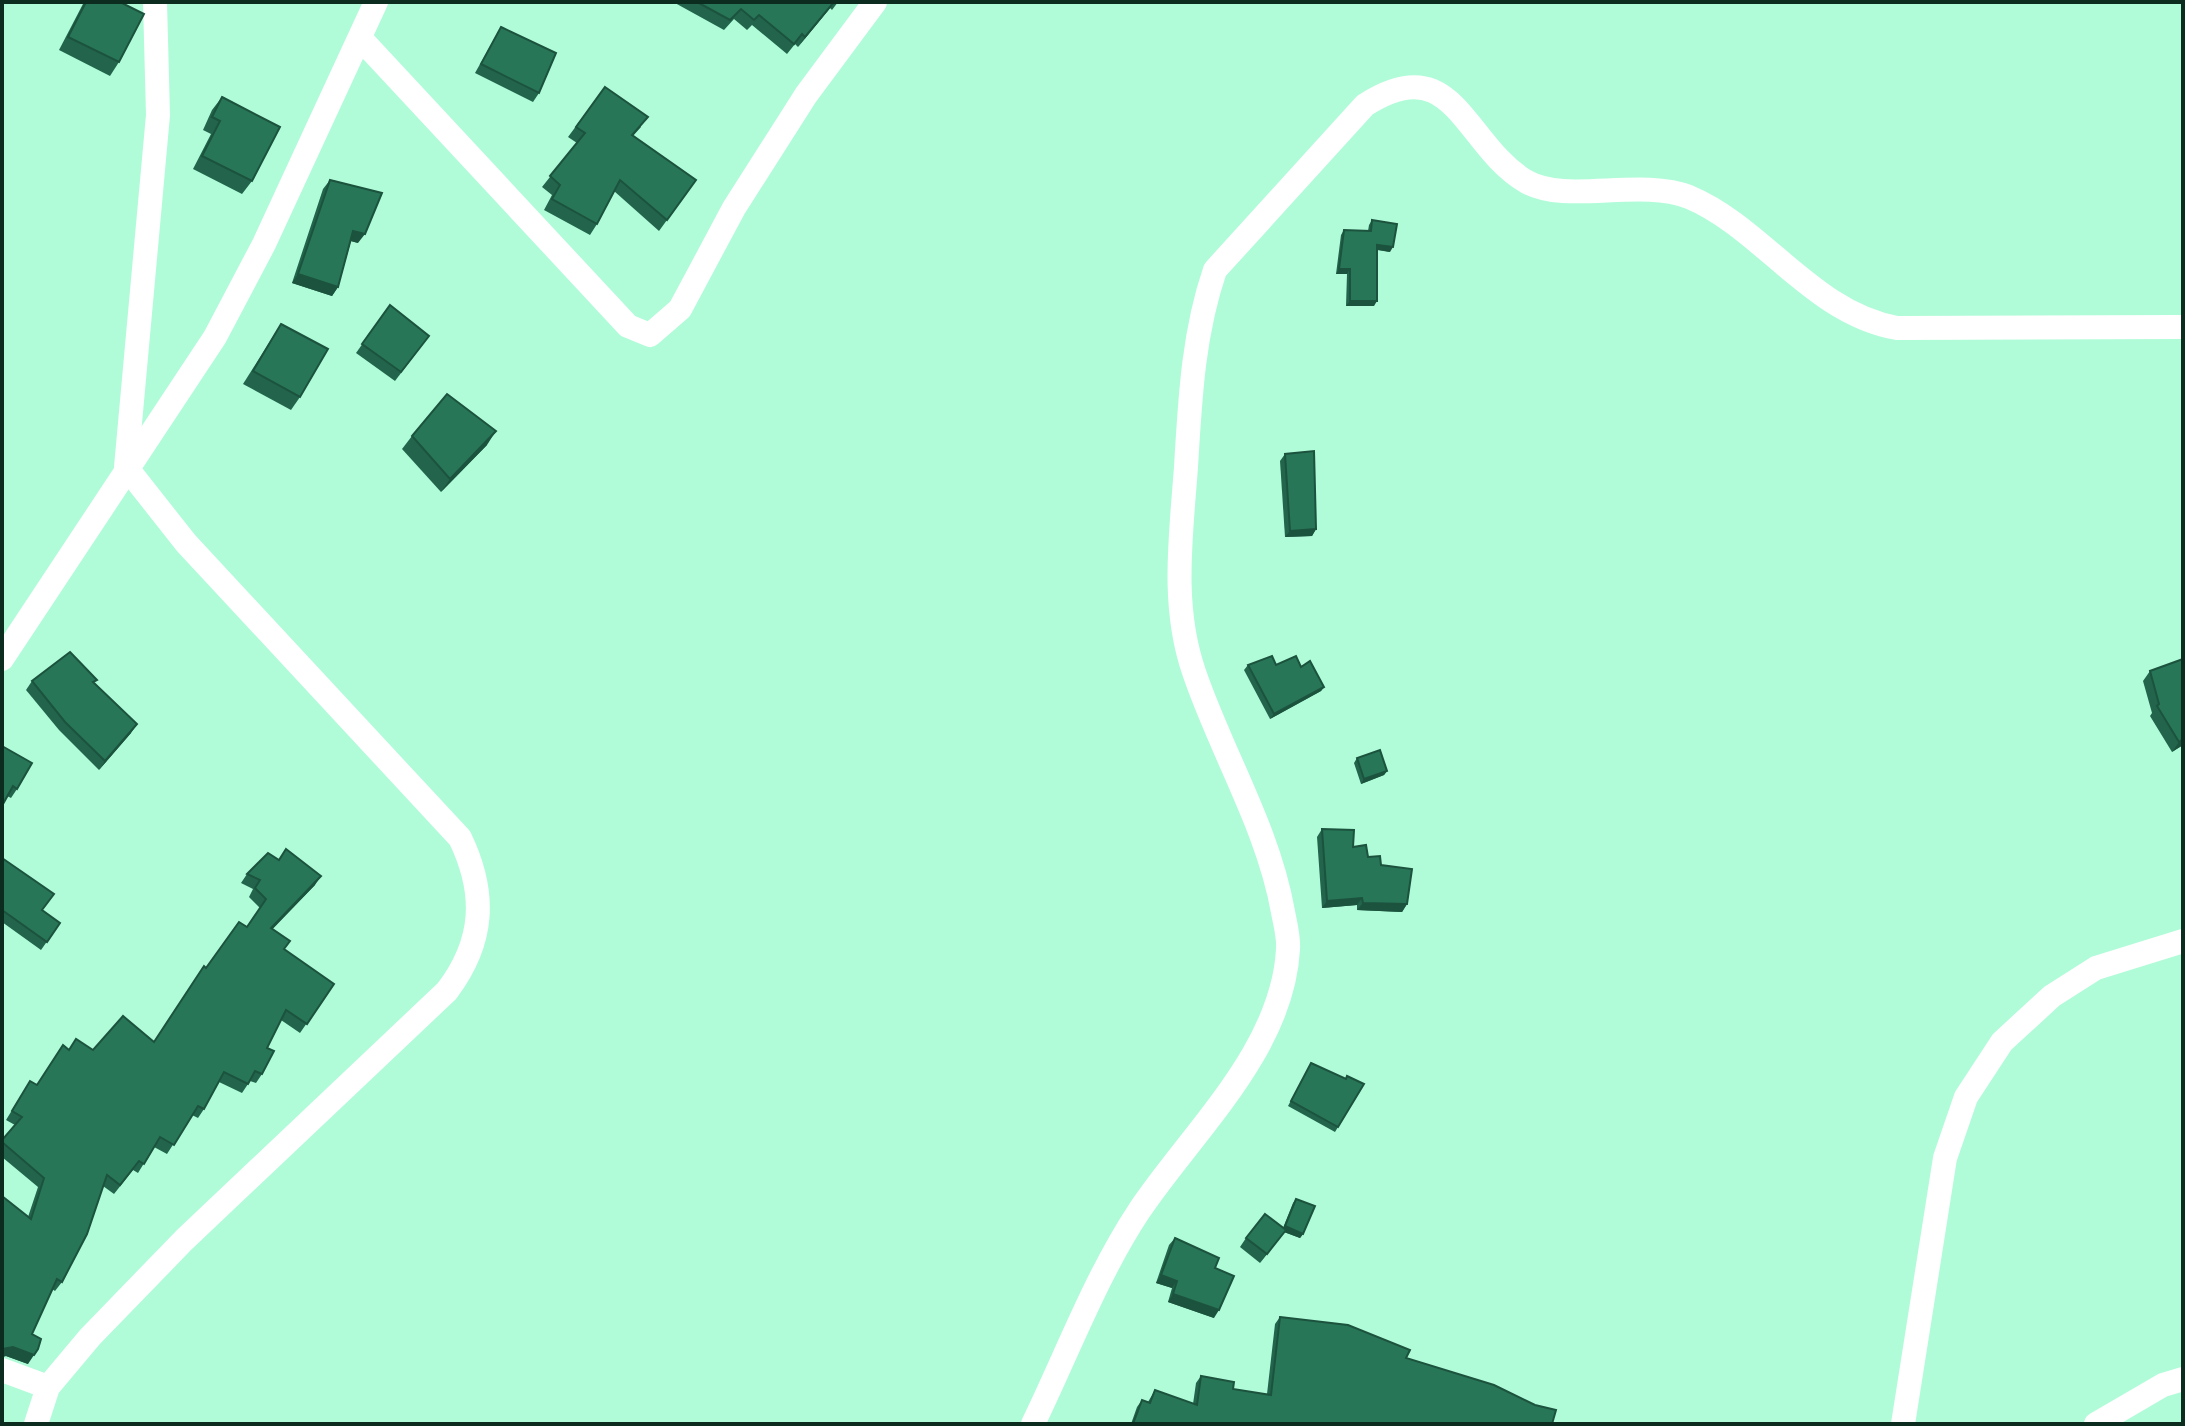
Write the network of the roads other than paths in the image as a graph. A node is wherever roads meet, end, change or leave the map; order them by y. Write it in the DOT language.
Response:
graph roads {
  1 [pos="155,2"];
  2 [pos="376,2"];
  3 [pos="875,2"];
  4 [pos="360,38"];
  5 [pos="2183,327"];
  6 [pos="126,467"];
  7 [pos="2,659"];
  8 [pos="2183,941"];
  9 [pos="2,1370"];
  10 [pos="2183,1379"];
  11 [pos="48,1387"];
  12 [pos="36,1424"];
  13 [pos="1033,1424"];
  14 [pos="1903,1424"];
  15 [pos="2096,1424"];
  1 -- 6 [label="street"];
  2 -- 4 [label="street"];
  3 -- 4 [label="street"];
  4 -- 6 [label="street"];
  5 -- 13 [label="street"];
  6 -- 7 [label="street"];
  6 -- 11 [label="street"];
  8 -- 14 [label="street"];
  9 -- 11 [label="street"];
  10 -- 15 [label="street"];
  11 -- 12 [label="street"];
}
